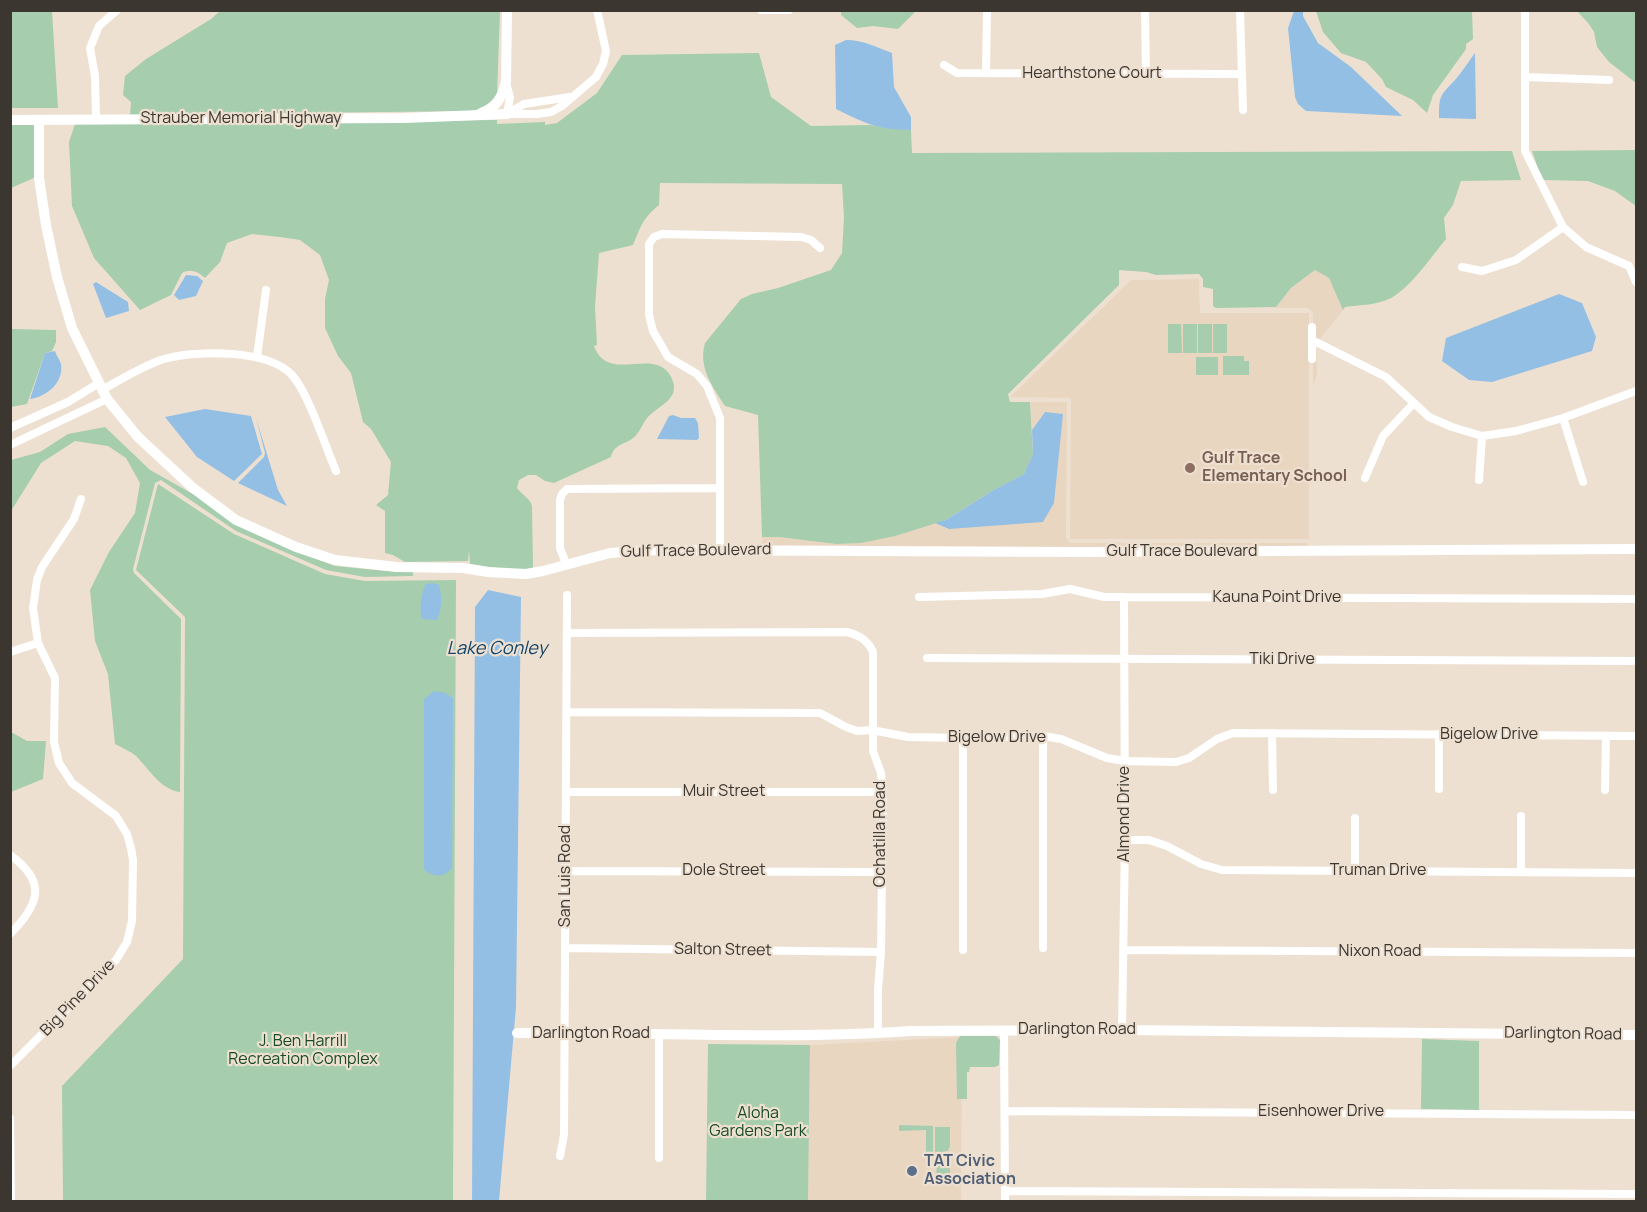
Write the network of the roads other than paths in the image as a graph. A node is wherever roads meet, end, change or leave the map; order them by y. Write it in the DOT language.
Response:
graph roads {
  1 [pos="117,10"];
  2 [pos="507,10"];
  3 [pos="597,10"];
  4 [pos="761,10"];
  5 [pos="789,10"];
  6 [pos="987,10"];
  7 [pos="1145,10"];
  8 [pos="1240,10"];
  9 [pos="1525,10"];
  10 [pos="944,65"];
  11 [pos="986,73"];
  12 [pos="1146,74"];
  13 [pos="1241,74"];
  14 [pos="1526,77"];
  15 [pos="1609,80"];
  16 [pos="506,82"];
  17 [pos="510,97"];
  18 [pos="570,97"];
  19 [pos="524,104"];
  20 [pos="1243,110"];
  21 [pos="507,114"];
  22 [pos="471,116"];
  23 [pos="96,119"];
  24 [pos="10,120"];
  25 [pos="39,120"];
  26 [pos="1563,227"];
  27 [pos="820,248"];
  28 [pos="1462,267"];
  29 [pos="1636,282"];
  30 [pos="266,290"];
  31 [pos="1312,327"];
  32 [pos="1312,340"];
  33 [pos="257,357"];
  34 [pos="1312,358"];
  35 [pos="103,391"];
  36 [pos="1636,391"];
  37 [pos="1414,403"];
  38 [pos="1563,418"];
  39 [pos="10,428"];
  40 [pos="1482,436"];
  41 [pos="10,445"];
  42 [pos="336,471"];
  43 [pos="1365,478"];
  44 [pos="1479,480"];
  45 [pos="1583,482"];
  46 [pos="719,488"];
  47 [pos="81,499"];
  48 [pos="720,549"];
  49 [pos="1636,549"];
  50 [pos="566,564"];
  51 [pos="567,595"];
  52 [pos="919,597"];
  53 [pos="1124,597"];
  54 [pos="1636,599"];
  55 [pos="567,633"];
  56 [pos="38,644"];
  57 [pos="10,652"];
  58 [pos="927,658"];
  59 [pos="1125,660"];
  60 [pos="1636,661"];
  61 [pos="567,712"];
  62 [pos="872,730"];
  63 [pos="1272,733"];
  64 [pos="1439,734"];
  65 [pos="1043,736"];
  66 [pos="1606,736"];
  67 [pos="1636,736"];
  68 [pos="963,738"];
  69 [pos="1125,761"];
  70 [pos="1438,789"];
  71 [pos="1273,790"];
  72 [pos="1605,790"];
  73 [pos="566,792"];
  74 [pos="883,792"];
  75 [pos="1521,816"];
  76 [pos="1355,818"];
  77 [pos="1125,840"];
  78 [pos="10,855"];
  79 [pos="566,871"];
  80 [pos="1355,871"];
  81 [pos="881,872"];
  82 [pos="1521,872"];
  83 [pos="1636,873"];
  84 [pos="10,934"];
  85 [pos="565,948"];
  86 [pos="1042,948"];
  87 [pos="963,950"];
  88 [pos="1124,950"];
  89 [pos="881,952"];
  90 [pos="1636,953"];
  91 [pos="1005,1030"];
  92 [pos="1122,1030"];
  93 [pos="518,1033"];
  94 [pos="564,1033"];
  95 [pos="878,1033"];
  96 [pos="659,1034"];
  97 [pos="1636,1035"];
  98 [pos="10,1066"];
  99 [pos="1005,1111"];
  100 [pos="1636,1115"];
  101 [pos="10,1118"];
  102 [pos="560,1156"];
  103 [pos="659,1158"];
  104 [pos="1005,1191"];
  105 [pos="1636,1194"];
  106 [pos="11,1202"];
  107 [pos="1005,1202"];
  1 -- 23 [label="street"];
  2 -- 16 [label="street, Strauber Memorial Highway"];
  3 -- 18 [label="street"];
  4 -- 5 [label="street"];
  6 -- 11 [label="street"];
  7 -- 12 [label="street"];
  8 -- 13 [label="street"];
  9 -- 14 [label="street"];
  10 -- 11 [label="street, Hearthstone Court"];
  11 -- 12 [label="street, Hearthstone Court"];
  12 -- 13 [label="street, Hearthstone Court"];
  13 -- 20 [label="street"];
  14 -- 15 [label="street"];
  14 -- 26 [label="street"];
  16 -- 17 [label="street, Strauber Memorial Highway"];
  16 -- 22 [label="street, Strauber Memorial Highway"];
  17 -- 19 [label="street"];
  17 -- 21 [label="street, Strauber Memorial Highway"];
  18 -- 19 [label="street"];
  18 -- 21 [label="street"];
  19 -- 21 [label="street"];
  21 -- 22 [label="street, Strauber Memorial Highway"];
  22 -- 23 [label="street, Strauber Memorial Highway"];
  23 -- 25 [label="street, Strauber Memorial Highway"];
  24 -- 25 [label="street, Strauber Memorial Highway"];
  25 -- 35 [label="street, Gulf Trace Boulevard"];
  26 -- 28 [label="street"];
  26 -- 29 [label="street"];
  27 -- 46 [label="street"];
  30 -- 33 [label="street"];
  31 -- 32 [label="street"];
  32 -- 34 [label="street"];
  32 -- 37 [label="street"];
  33 -- 35 [label="street"];
  33 -- 42 [label="street"];
  35 -- 39 [label="street"];
  35 -- 41 [label="street"];
  35 -- 50 [label="street, Gulf Trace Boulevard"];
  36 -- 38 [label="street"];
  37 -- 40 [label="street"];
  37 -- 43 [label="street"];
  38 -- 40 [label="street"];
  38 -- 45 [label="street"];
  40 -- 44 [label="street"];
  46 -- 48 [label="street"];
  46 -- 50 [label="street"];
  47 -- 56 [label="street, Big Pine Drive"];
  48 -- 49 [label="street, Gulf Trace Boulevard"];
  48 -- 50 [label="street, Gulf Trace Boulevard"];
  51 -- 55 [label="street, San Luis Road"];
  52 -- 53 [label="street, Kauna Point Drive"];
  53 -- 54 [label="street, Kauna Point Drive"];
  53 -- 59 [label="street, Almond Drive"];
  55 -- 61 [label="street, San Luis Road"];
  55 -- 62 [label="street, Ochatilla Road"];
  56 -- 57 [label="street"];
  56 -- 98 [label="street, Big Pine Drive"];
  58 -- 59 [label="street, Tiki Drive"];
  59 -- 60 [label="street, Tiki Drive"];
  59 -- 69 [label="street, Almond Drive"];
  61 -- 62 [label="street, Bigelow Drive"];
  61 -- 73 [label="street, San Luis Road"];
  62 -- 68 [label="street, Bigelow Drive"];
  62 -- 74 [label="street, Ochatilla Road"];
  63 -- 64 [label="street, Bigelow Drive"];
  63 -- 69 [label="street, Bigelow Drive"];
  63 -- 71 [label="street"];
  64 -- 66 [label="street, Bigelow Drive"];
  64 -- 70 [label="street"];
  65 -- 68 [label="street, Bigelow Drive"];
  65 -- 69 [label="street, Bigelow Drive"];
  65 -- 86 [label="street"];
  66 -- 67 [label="street, Bigelow Drive"];
  66 -- 72 [label="street"];
  68 -- 87 [label="street"];
  69 -- 77 [label="street, Almond Drive"];
  73 -- 74 [label="street, Muir Street"];
  73 -- 79 [label="street, San Luis Road"];
  74 -- 81 [label="street, Ochatilla Road"];
  75 -- 82 [label="street"];
  76 -- 80 [label="street"];
  77 -- 80 [label="street, Truman Drive"];
  77 -- 88 [label="street, Almond Drive"];
  78 -- 84 [label="street"];
  79 -- 81 [label="street, Dole Street"];
  79 -- 85 [label="street, San Luis Road"];
  80 -- 82 [label="street, Truman Drive"];
  81 -- 89 [label="street, Ochatilla Road"];
  82 -- 83 [label="street, Truman Drive"];
  85 -- 89 [label="street, Salton Street"];
  85 -- 94 [label="street, San Luis Road"];
  88 -- 90 [label="street, Nixon Road"];
  88 -- 92 [label="street, Almond Drive"];
  89 -- 95 [label="street, Ochatilla Road"];
  91 -- 92 [label="street, Darlington Road"];
  91 -- 95 [label="street, Darlington Road"];
  91 -- 99 [label="street"];
  92 -- 97 [label="street, Darlington Road"];
  93 -- 94 [label="street, Darlington Road"];
  94 -- 96 [label="street, Darlington Road"];
  94 -- 102 [label="street, San Luis Road"];
  95 -- 96 [label="street, Darlington Road"];
  96 -- 103 [label="street"];
  99 -- 100 [label="street, Eisenhower Drive"];
  99 -- 104 [label="street"];
  101 -- 106 [label="street"];
  104 -- 105 [label="street"];
  104 -- 107 [label="street"];
}
